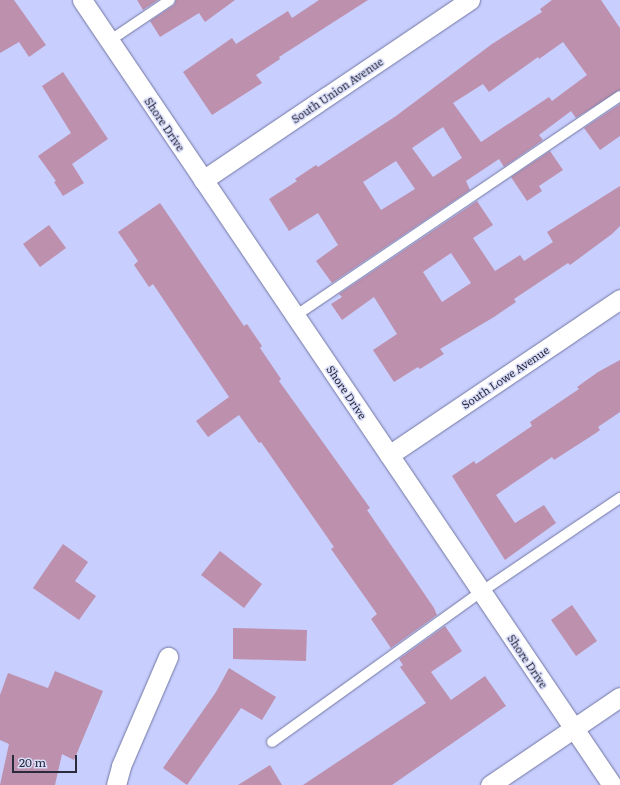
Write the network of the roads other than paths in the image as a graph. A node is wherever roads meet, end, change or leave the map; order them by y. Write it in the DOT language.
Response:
graph roads {
  1 [pos="82,0"];
  2 [pos="170,0"];
  3 [pos="470,0"];
  4 [pos="109,41"];
  5 [pos="620,96"];
  6 [pos="203,180"];
  7 [pos="620,299"];
  8 [pos="295,316"];
  9 [pos="389,455"];
  10 [pos="620,498"];
  11 [pos="481,592"];
  12 [pos="168,657"];
  13 [pos="620,697"];
  14 [pos="574,729"];
  15 [pos="272,742"];
  16 [pos="116,785"];
  17 [pos="490,785"];
  18 [pos="612,785"];
  1 -- 4 [label="street, Shore Drive"];
  2 -- 4 [label="lane"];
  3 -- 6 [label="street, South Union Avenue"];
  4 -- 6 [label="street, Shore Drive"];
  5 -- 8 [label="lane"];
  6 -- 8 [label="street, Shore Drive"];
  7 -- 9 [label="street, South Lowe Avenue"];
  8 -- 9 [label="street, Shore Drive"];
  9 -- 11 [label="street, Shore Drive"];
  10 -- 11 [label="lane"];
  11 -- 14 [label="street, Shore Drive"];
  11 -- 15 [label="lane"];
  12 -- 16 [label="street"];
  13 -- 14 [label="street"];
  14 -- 17 [label="street"];
  14 -- 18 [label="street, Shore Drive"];
}
